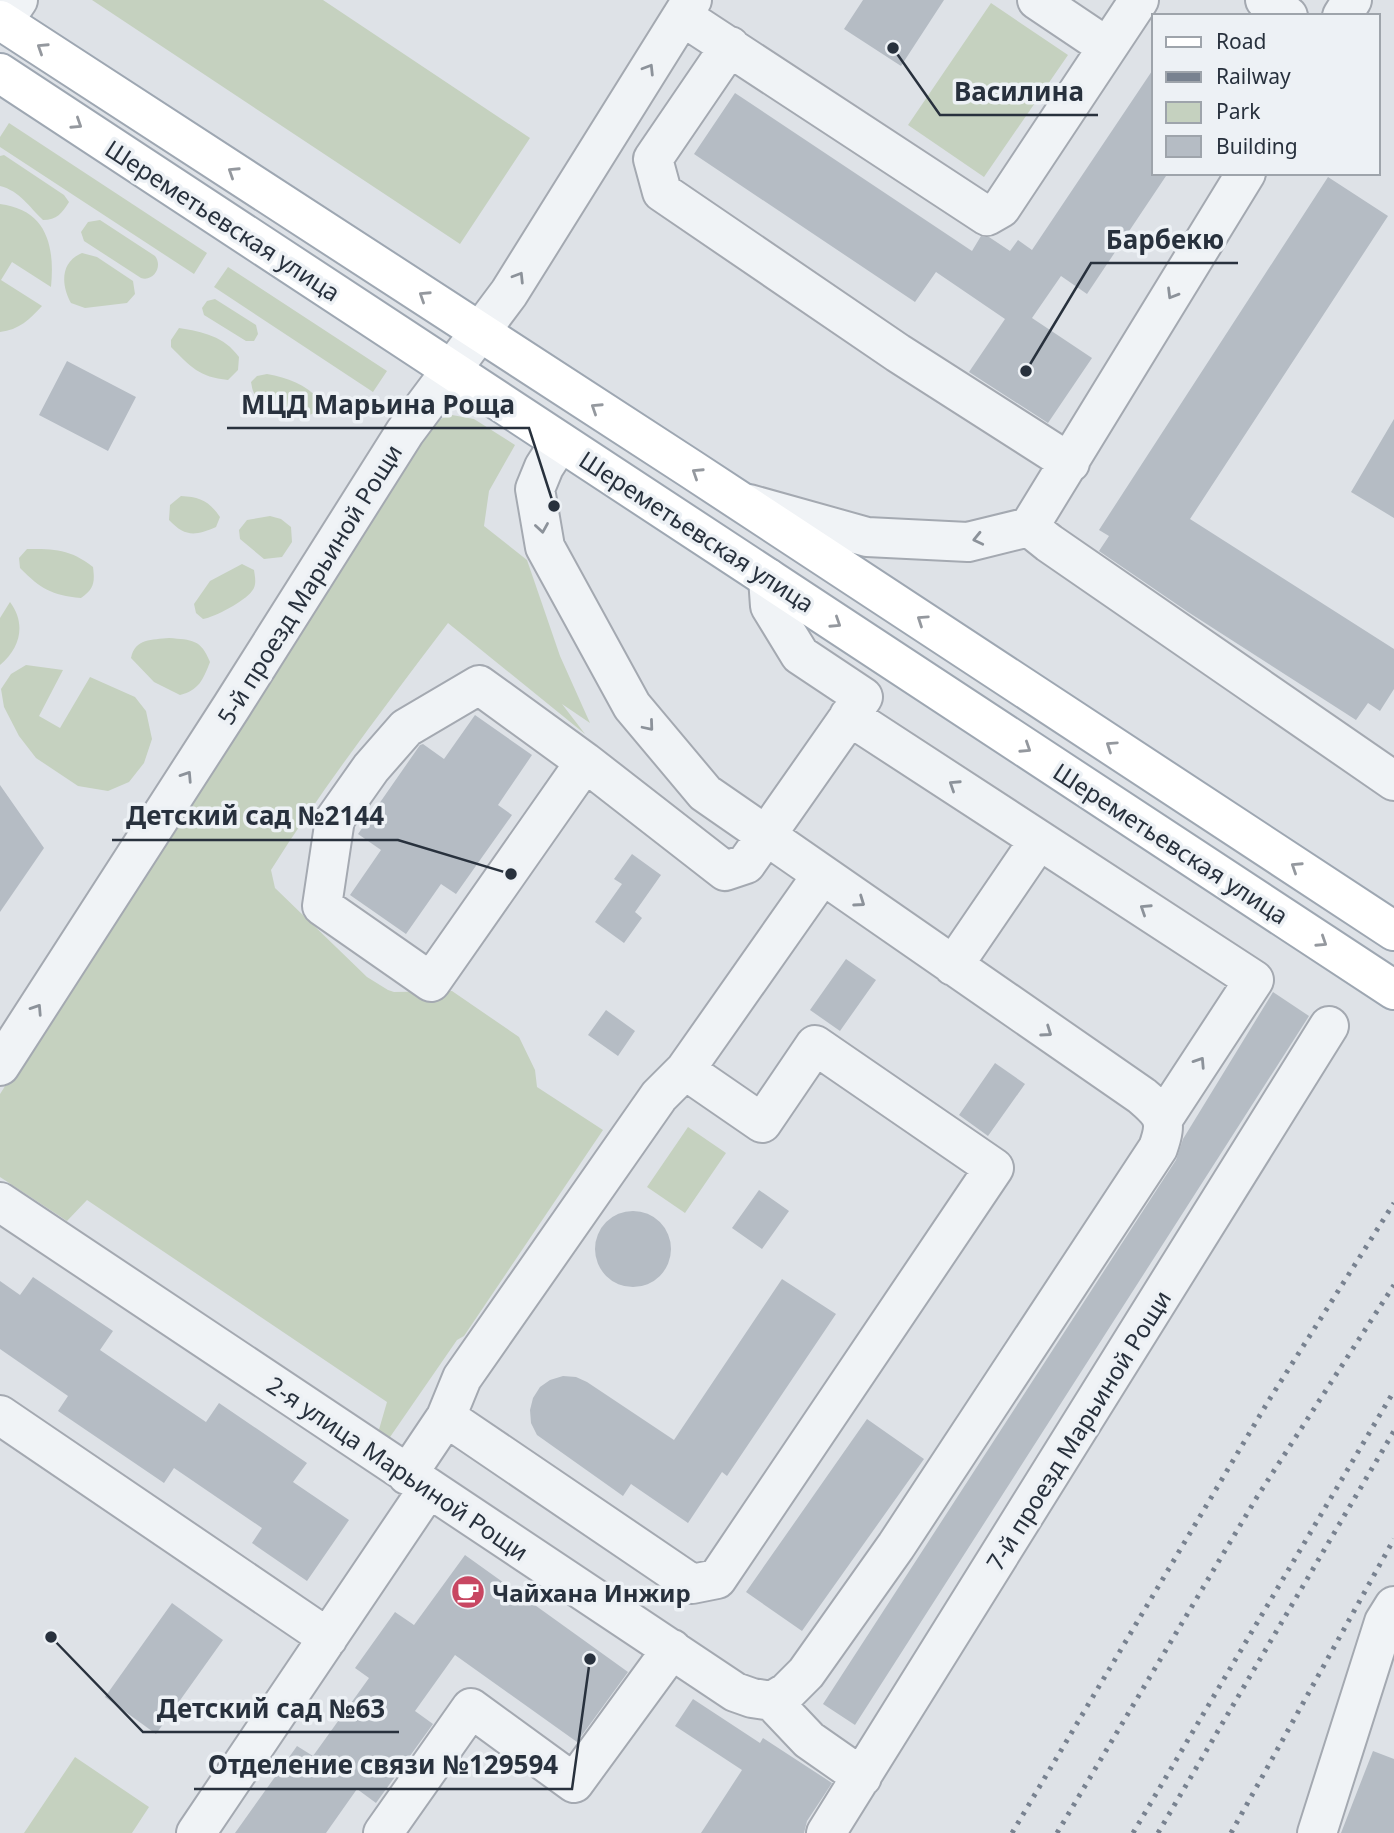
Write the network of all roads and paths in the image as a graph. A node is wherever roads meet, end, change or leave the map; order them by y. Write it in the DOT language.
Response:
graph roads {
  1 [pos="1037,0"];
  2 [pos="1139,0"];
  3 [pos="1265,0"];
  4 [pos="687,8"];
  5 [pos="7,14"];
  6 [pos="1285,14"];
  7 [pos="730,46"];
  8 [pos="1107,47"];
  9 [pos="0,73"];
  10 [pos="1245,175"];
  11 [pos="481,333"];
  12 [pos="452,370"];
  13 [pos="560,442"];
  14 [pos="1070,463"];
  15 [pos="741,502"];
  16 [pos="1030,527"];
  17 [pos="768,578"];
  18 [pos="849,716"];
  19 [pos="585,762"];
  20 [pos="1394,782"];
  21 [pos="765,835"];
  22 [pos="1039,840"];
  23 [pos="822,875"];
  24 [pos="1394,931"];
  25 [pos="953,966"];
  26 [pos="1394,990"];
  27 [pos="1329,1026"];
  28 [pos="0,1066"];
  29 [pos="685,1070"];
  30 [pos="1163,1119"];
  31 [pos="0,1202"];
  32 [pos="0,1415"];
  33 [pos="446,1417"];
  34 [pos="418,1482"];
  35 [pos="1394,1606"];
  36 [pos="328,1638"];
  37 [pos="672,1649"];
  38 [pos="772,1700"];
  39 [pos="862,1777"];
  40 [pos="196,1833"];
  41 [pos="383,1833"];
  42 [pos="826,1833"];
  43 [pos="1317,1833"];
  1 -- 8 [label="street"];
  2 -- 8 [label="street"];
  3 -- 6 [label="street"];
  4 -- 7 [label="street"];
  11 -- 4 [label="street, 5-й проезд Марьиной Рощи, one-way"];
  11 -- 5 [label="main road, Шереметьевская улица, one-way"];
  7 -- 8 [label="street"];
  7 -- 14 [label="street"];
  9 -- 12 [label="main road, Шереметьевская улица, one-way"];
  10 -- 14 [label="street, one-way"];
  11 -- 12 [label="street, 5-й проезд Марьиной Рощи"];
  15 -- 11 [label="main road, Шереметьевская улица, one-way"];
  12 -- 13 [label="main road, Шереметьевская улица"];
  28 -- 12 [label="street, 5-й проезд Марьиной Рощи, one-way"];
  13 -- 17 [label="main road, Шереметьевская улица"];
  13 -- 21 [label="street, one-way"];
  14 -- 16 [label="street"];
  16 -- 15 [label="street, one-way"];
  24 -- 15 [label="main road, Шереметьевская улица, one-way"];
  16 -- 20 [label="street"];
  17 -- 18 [label="street"];
  17 -- 26 [label="main road, Шереметьевская улица, one-way"];
  18 -- 21 [label="street"];
  22 -- 18 [label="street, one-way"];
  19 -- 19 [label="street"];
  19 -- 21 [label="street"];
  21 -- 23 [label="street"];
  22 -- 25 [label="street"];
  30 -- 22 [label="street, one-way"];
  23 -- 25 [label="street, one-way"];
  23 -- 29 [label="street"];
  25 -- 30 [label="street, one-way"];
  27 -- 39 [label="street, 7-й проезд Марьиной Рощи"];
  29 -- 33 [label="street"];
  29 -- 33 [label="street"];
  30 -- 38 [label="street"];
  31 -- 34 [label="street, 2-я улица Марьиной Рощи"];
  32 -- 36 [label="street"];
  33 -- 34 [label="street"];
  34 -- 36 [label="street"];
  34 -- 37 [label="street, 2-я улица Марьиной Рощи"];
  35 -- 43 [label="street"];
  36 -- 40 [label="street"];
  37 -- 38 [label="street, 2-я улица Марьиной Рощи"];
  37 -- 41 [label="street"];
  38 -- 39 [label="street"];
  39 -- 42 [label="street, 7-й проезд Марьиной Рощи"];
}
